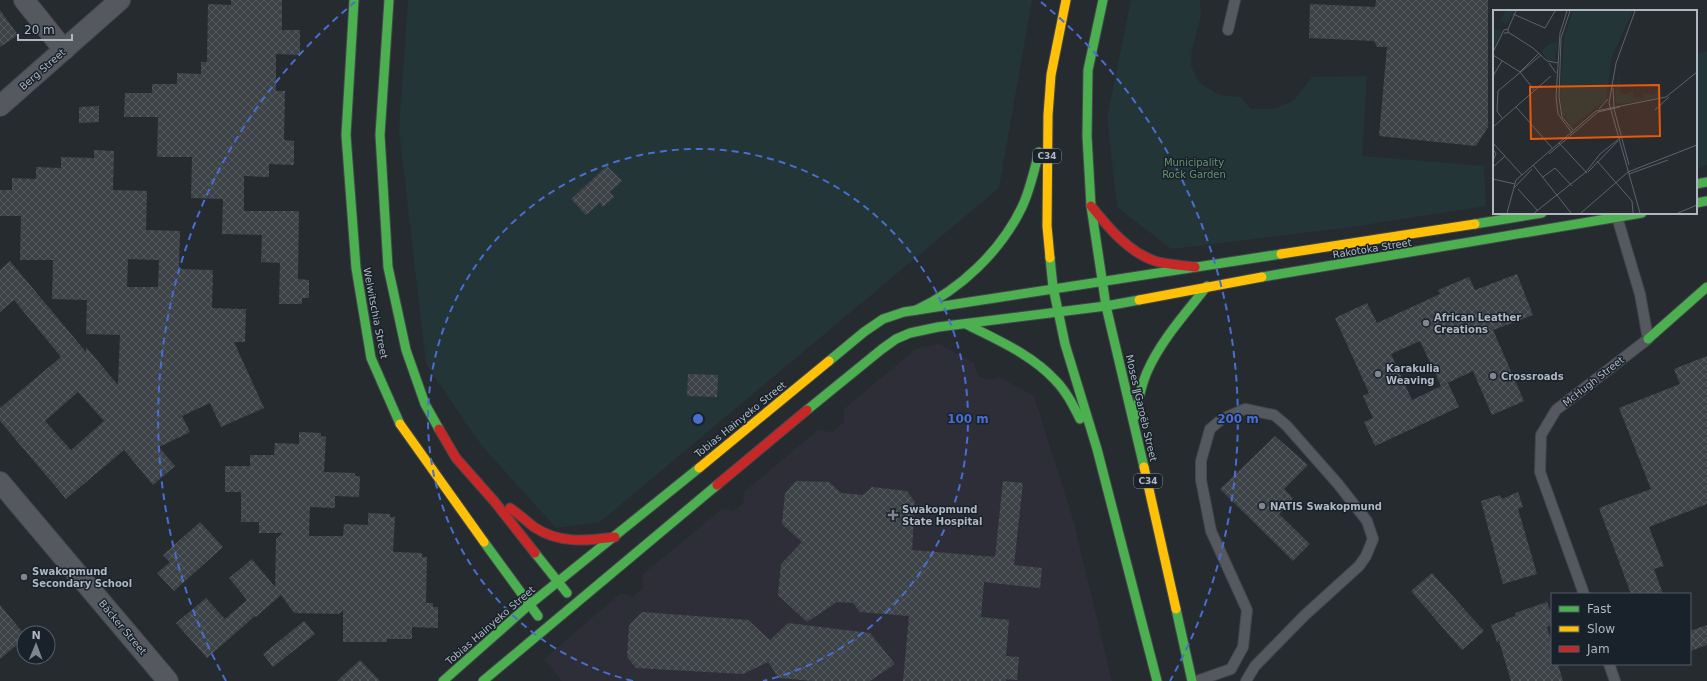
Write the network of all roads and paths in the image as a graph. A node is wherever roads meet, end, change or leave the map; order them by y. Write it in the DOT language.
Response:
graph roads {
  1 [pos="24,0"];
  2 [pos="120,0"];
  3 [pos="354,0"];
  4 [pos="389,0"];
  5 [pos="1066,0"];
  6 [pos="1103,0"];
  7 [pos="1235,0"];
  8 [pos="1228,30"];
  9 [pos="64,50"];
  10 [pos="0,106"];
  11 [pos="1048,115"];
  12 [pos="1707,182"];
  13 [pos="1697,184"];
  14 [pos="1707,201"];
  15 [pos="1697,203"];
  16 [pos="1091,206"];
  17 [pos="1536,214"];
  18 [pos="1637,214"];
  19 [pos="1617,218"];
  20 [pos="1195,267"];
  21 [pos="1102,280"];
  22 [pos="1207,286"];
  23 [pos="1053,287"];
  24 [pos="1707,287"];
  25 [pos="1106,306"];
  26 [pos="916,310"];
  27 [pos="1059,312"];
  28 [pos="966,324"];
  29 [pos="1648,339"];
  30 [pos="1134,420"];
  31 [pos="1097,449"];
  32 [pos="0,482"];
  33 [pos="494,501"];
  34 [pos="615,537"];
  35 [pos="557,583"];
  36 [pos="1584,593"];
  37 [pos="576,602"];
  38 [pos="529,605"];
  39 [pos="547,626"];
  40 [pos="1609,665"];
  41 [pos="168,681"];
  42 [pos="443,681"];
  43 [pos="483,681"];
  44 [pos="1156,681"];
  45 [pos="1192,681"];
  46 [pos="1197,681"];
  47 [pos="1246,681"];
  48 [pos="1615,681"];
  1 -- 9 [label="street"];
  2 -- 9 [label="street, Berg Street"];
  3 -- 38 [label="street, Welwitschia Street"];
  4 -- 33 [label="street, Welwitschia Street"];
  5 -- 11 [label="street, C34"];
  6 -- 16 [label="street, C34"];
  7 -- 8 [label="lane"];
  9 -- 10 [label="street, Berg Street"];
  11 -- 23 [label="street, C34"];
  11 -- 26 [label="street"];
  12 -- 13 [label="street"];
  14 -- 15 [label="street"];
  16 -- 20 [label="street"];
  16 -- 21 [label="street, C34"];
  17 -- 20 [label="street, Rakotoka Street"];
  18 -- 19 [label="street, Rakotoka Street"];
  19 -- 22 [label="street, Rakotoka Street"];
  19 -- 29 [label="lane"];
  20 -- 21 [label="street, Rakotoka Street"];
  21 -- 23 [label="street, Tobias Hainyeko Street"];
  21 -- 25 [label="street, Moses ǁGaroëb Street / C34"];
  22 -- 25 [label="street, Rakotoka Street"];
  22 -- 30 [label="street"];
  23 -- 26 [label="street, Tobias Hainyeko Street"];
  23 -- 27 [label="street, C34"];
  24 -- 29 [label="street"];
  25 -- 27 [label="street"];
  25 -- 30 [label="street, Moses ǁGaroëb Street / C34"];
  26 -- 34 [label="street, Tobias Hainyeko Street"];
  27 -- 28 [label="street"];
  27 -- 31 [label="street, C34"];
  28 -- 31 [label="street"];
  28 -- 37 [label="street"];
  29 -- 36 [label="lane, McHugh Street"];
  30 -- 45 [label="street, Moses ǁGaroëb Street / C34"];
  31 -- 44 [label="street, C34"];
  32 -- 41 [label="street, Bäcker Street"];
  33 -- 34 [label="street"];
  33 -- 35 [label="street, Welwitschia Street"];
  34 -- 35 [label="street, Tobias Hainyeko Street"];
  35 -- 37 [label="street, Welwitschia Street"];
  35 -- 38 [label="street, Tobias Hainyeko Street"];
  37 -- 39 [label="street"];
  38 -- 39 [label="street, Welwitschia Street"];
  38 -- 42 [label="street, Tobias Hainyeko Street"];
  39 -- 43 [label="street"];
  40 -- 48 [label="lane"];
  46 -- 47 [label="lane"];
}
